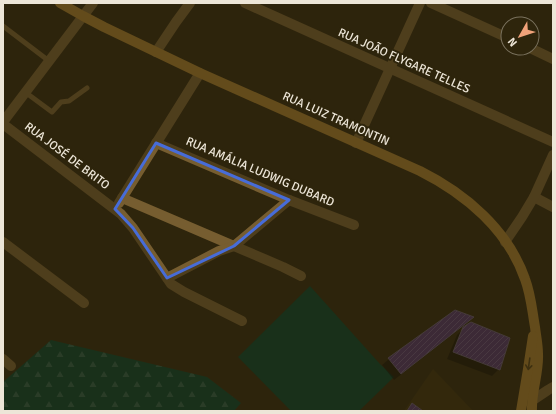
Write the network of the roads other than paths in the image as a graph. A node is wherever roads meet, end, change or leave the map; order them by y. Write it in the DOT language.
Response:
graph roads {
  1 [pos="60,3"];
  2 [pos="93,3"];
  3 [pos="190,3"];
  4 [pos="245,3"];
  5 [pos="420,3"];
  6 [pos="431,3"];
  7 [pos="83,16"];
  8 [pos="3,26"];
  9 [pos="500,34"];
  10 [pos="156,52"];
  11 [pos="540,53"];
  12 [pos="553,59"];
  13 [pos="49,61"];
  14 [pos="390,69"];
  15 [pos="200,73"];
  16 [pos="87,88"];
  17 [pos="25,92"];
  18 [pos="3,123"];
  19 [pos="553,142"];
  20 [pos="156,143"];
  21 [pos="356,143"];
  22 [pos="553,155"];
  23 [pos="534,197"];
  24 [pos="122,198"];
  25 [pos="289,200"];
  26 [pos="553,207"];
  27 [pos="115,209"];
  28 [pos="354,225"];
  29 [pos="3,242"];
  30 [pos="505,242"];
  31 [pos="234,246"];
  32 [pos="301,276"];
  33 [pos="167,278"];
  34 [pos="84,303"];
  35 [pos="242,321"];
  36 [pos="534,326"];
  37 [pos="536,377"];
  38 [pos="550,388"];
  39 [pos="533,400"];
  40 [pos="521,411"];
  41 [pos="532,411"];
  1 -- 7 [label="main road, RUA LUIZ TRAMONTIN"];
  2 -- 7 [label="street"];
  3 -- 10 [label="street"];
  4 -- 14 [label="street, RUA JOÃO FLYGARE TELLES"];
  5 -- 14 [label="street"];
  6 -- 9 [label="street"];
  7 -- 10 [label="main road, RUA LUIZ TRAMONTIN"];
  7 -- 13 [label="street"];
  8 -- 13 [label="lane"];
  10 -- 15 [label="main road, RUA LUIZ TRAMONTIN"];
  11 -- 12 [label="street"];
  13 -- 17 [label="street"];
  14 -- 19 [label="street, RUA JOÃO FLYGARE TELLES"];
  14 -- 21 [label="street"];
  15 -- 20 [label="street"];
  15 -- 21 [label="main road, RUA LUIZ TRAMONTIN"];
  16 -- 17 [label="lane"];
  17 -- 18 [label="street"];
  18 -- 27 [label="street, RUA JOSÉ DE BRITO"];
  20 -- 24 [label="street"];
  20 -- 25 [label="street, RUA AMÁLIA LUDWIG DUBARD"];
  21 -- 30 [label="main road, RUA LUIZ TRAMONTIN"];
  22 -- 23 [label="street"];
  23 -- 26 [label="street"];
  23 -- 30 [label="street"];
  24 -- 27 [label="street"];
  24 -- 31 [label="street"];
  25 -- 28 [label="street, RUA AMÁLIA LUDWIG DUBARD"];
  25 -- 31 [label="street"];
  27 -- 33 [label="street, RUA JOSÉ DE BRITO"];
  29 -- 34 [label="street"];
  30 -- 36 [label="main road, RUA LUIZ TRAMONTIN"];
  31 -- 32 [label="street"];
  31 -- 33 [label="street"];
  33 -- 35 [label="street, RUA JOSÉ DE BRITO"];
  36 -- 37 [label="main road, RUA LUIZ TRAMONTIN"];
  36 -- 40 [label="main road, RUA LUIZ TRAMONTIN, one-way"];
  37 -- 38 [label="street"];
  37 -- 39 [label="main road, RUA LUIZ TRAMONTIN"];
  38 -- 39 [label="street"];
  39 -- 41 [label="main road, RUA LUIZ TRAMONTIN"];
}
